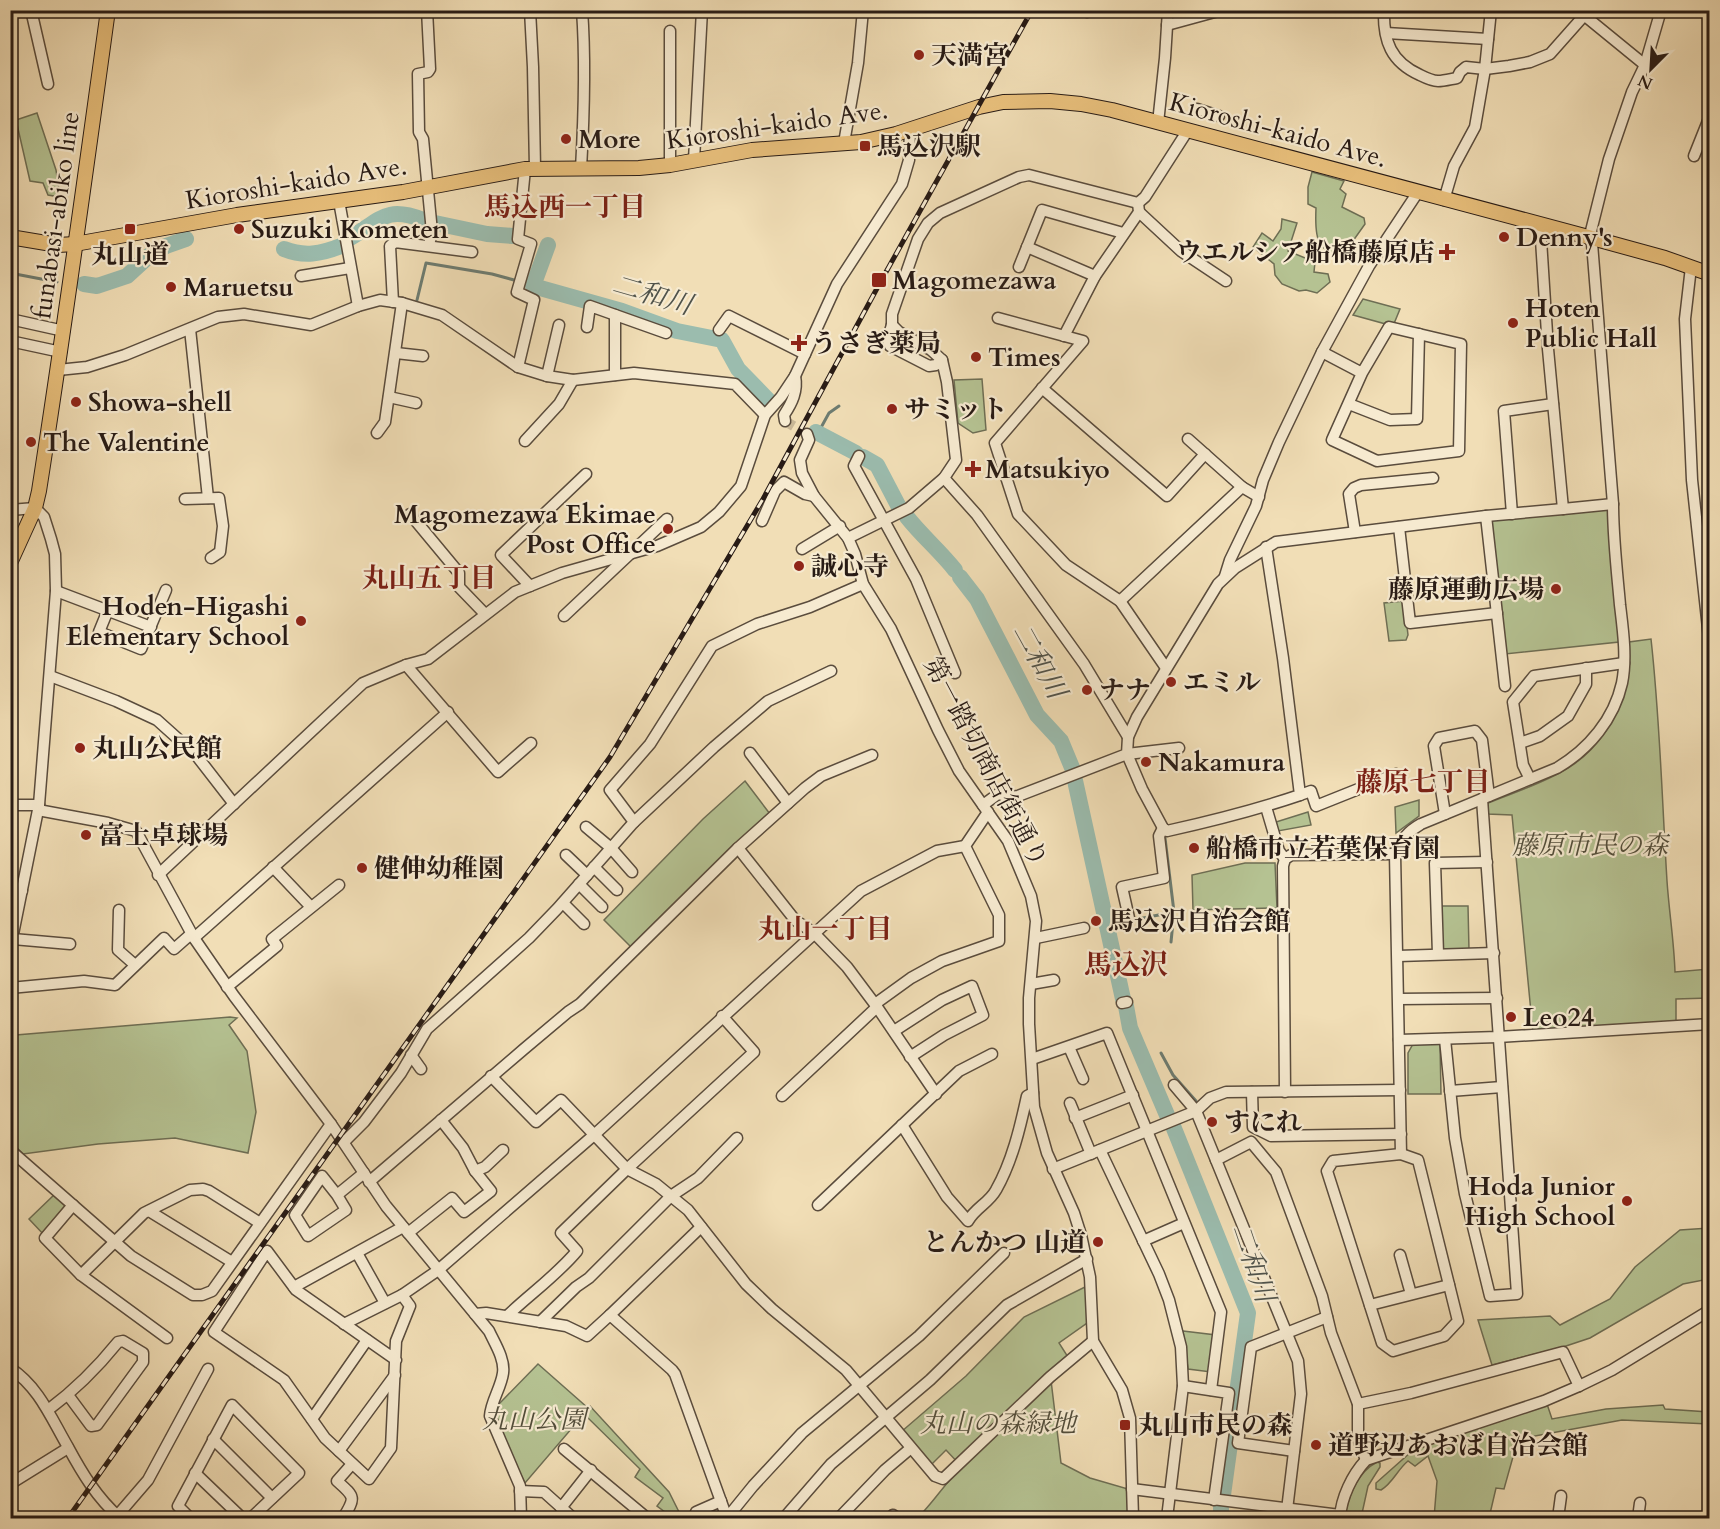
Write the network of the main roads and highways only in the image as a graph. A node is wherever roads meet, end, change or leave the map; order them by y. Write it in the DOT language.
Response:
graph roads {
  1 [pos="108,10"];
  2 [pos="10,237"];
  3 [pos="75,244"];
  4 [pos="1710,274"];
  5 [pos="10,563"];
  1 -- 3 [label="main road, funabasi-abiko line"];
  2 -- 3 [label="main road, Kioroshi-kaido Ave."];
  3 -- 4 [label="main road, Kioroshi-kaido Ave."];
  3 -- 5 [label="main road, funabasi-abiko line"];
}
